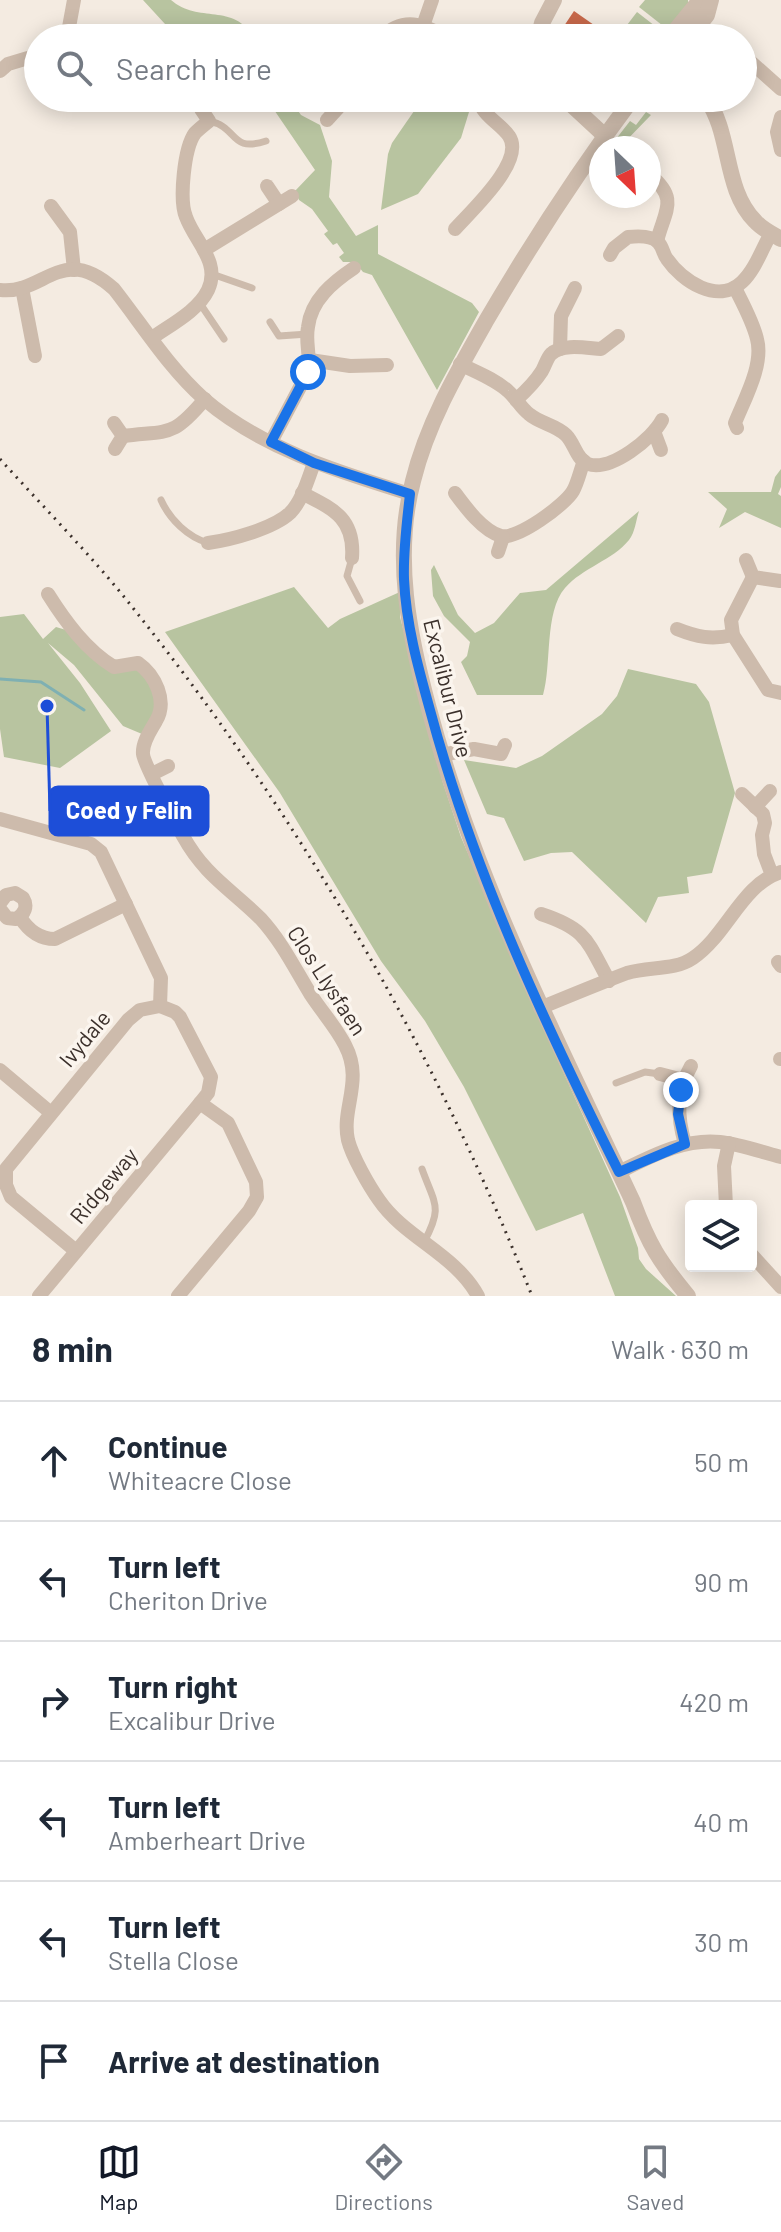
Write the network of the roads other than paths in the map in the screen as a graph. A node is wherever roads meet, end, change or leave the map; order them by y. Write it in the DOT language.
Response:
graph roads {
  1 [pos="432,0"];
  2 [pos="554,0"];
  3 [pos="710,0"];
  4 [pos="78,1"];
  5 [pos="71,24"];
  6 [pos="424,24"];
  7 [pos="542,24"];
  8 [pos="680,24"];
  9 [pos="700,24"];
  10 [pos="24,59"];
  11 [pos="757,68"];
  12 [pos="0,71"];
  13 [pos="781,89"];
  14 [pos="334,112"];
  15 [pos="485,112"];
  16 [pos="584,112"];
  17 [pos="622,112"];
  18 [pos="713,112"];
  19 [pos="205,115"];
  20 [pos="781,117"];
  21 [pos="327,120"];
  22 [pos="609,130"];
  23 [pos="266,141"];
  24 [pos="781,150"];
  25 [pos="661,184"];
  26 [pos="267,186"];
  27 [pos="51,206"];
  28 [pos="74,210"];
  29 [pos="61,220"];
  30 [pos="455,229"];
  31 [pos="776,236"];
  32 [pos="657,241"];
  33 [pos="204,250"];
  34 [pos="610,255"];
  35 [pos="343,269"];
  36 [pos="74,270"];
  37 [pos="212,274"];
  38 [pos="22,288"];
  39 [pos="252,288"];
  40 [pos="575,288"];
  41 [pos="735,288"];
  42 [pos="0,290"];
  43 [pos="199,302"];
  44 [pos="270,322"];
  45 [pos="308,334"];
  46 [pos="618,336"];
  47 [pos="49,337"];
  48 [pos="32,338"];
  49 [pos="152,338"];
  50 [pos="224,339"];
  51 [pos="560,349"];
  52 [pos="35,356"];
  53 [pos="310,360"];
  54 [pos="460,364"];
  55 [pos="378,370"];
  56 [pos="205,399"];
  57 [pos="516,400"];
  58 [pos="662,420"];
  59 [pos="114,423"];
  60 [pos="737,428"];
  61 [pos="655,434"];
  62 [pos="123,436"];
  63 [pos="271,442"];
  64 [pos="115,449"];
  65 [pos="661,450"];
  66 [pos="584,461"];
  67 [pos="314,463"];
  68 [pos="302,493"];
  69 [pos="410,494"];
  70 [pos="161,500"];
  71 [pos="457,504"];
  72 [pos="503,537"];
  73 [pos="370,542"];
  74 [pos="208,543"];
  75 [pos="352,552"];
  76 [pos="498,552"];
  77 [pos="746,560"];
  78 [pos="753,577"];
  79 [pos="780,581"];
  80 [pos="48,594"];
  81 [pos="360,601"];
  82 [pos="677,629"];
  83 [pos="733,635"];
  84 [pos="781,693"];
  85 [pos="505,745"];
  86 [pos="441,755"];
  87 [pos="168,766"];
  88 [pos="152,774"];
  89 [pos="770,791"];
  90 [pos="742,794"];
  91 [pos="755,807"];
  92 [pos="0,819"];
  93 [pos="777,874"];
  94 [pos="562,903"];
  95 [pos="126,904"];
  96 [pos="0,906"];
  97 [pos="541,914"];
  98 [pos="20,917"];
  99 [pos="557,919"];
  100 [pos="609,981"];
  101 [pos="160,1006"];
  102 [pos="540,1008"];
  103 [pos="691,1066"];
  104 [pos="0,1070"];
  105 [pos="660,1074"];
  106 [pos="683,1080"];
  107 [pos="616,1083"];
  108 [pos="200,1103"];
  109 [pos="51,1113"];
  110 [pos="729,1143"];
  111 [pos="685,1144"];
  112 [pos="781,1157"];
  113 [pos="422,1169"];
  114 [pos="619,1172"];
  115 [pos="3,1186"];
  116 [pos="726,1200"];
  117 [pos="424,1242"];
  118 [pos="76,1251"];
  119 [pos="757,1261"];
  120 [pos="781,1287"];
  121 [pos="39,1296"];
  122 [pos="178,1296"];
  123 [pos="478,1296"];
  124 [pos="688,1296"];
  1 -- 6 [label="street"];
  2 -- 7 [label="street"];
  3 -- 8 [label="street"];
  3 -- 9 [label="street"];
  4 -- 5 [label="street"];
  10 -- 12 [label="street"];
  11 -- 13 [label="street"];
  14 -- 21 [label="street"];
  15 -- 30 [label="street"];
  16 -- 22 [label="street"];
  17 -- 22 [label="street, Excalibur Drive"];
  18 -- 31 [label="street"];
  19 -- 23 [label="lane"];
  19 -- 33 [label="street"];
  20 -- 24 [label="street"];
  22 -- 54 [label="street, Excalibur Drive"];
  25 -- 32 [label="street"];
  26 -- 33 [label="street"];
  27 -- 29 [label="street"];
  28 -- 29 [label="street"];
  29 -- 36 [label="street"];
  31 -- 41 [label="street"];
  32 -- 34 [label="street"];
  32 -- 41 [label="street"];
  33 -- 37 [label="street"];
  35 -- 45 [label="street"];
  36 -- 38 [label="street"];
  36 -- 49 [label="street"];
  37 -- 39 [label="lane"];
  37 -- 43 [label="street"];
  38 -- 42 [label="street"];
  38 -- 48 [label="street"];
  40 -- 51 [label="street"];
  41 -- 60 [label="street"];
  43 -- 49 [label="street"];
  43 -- 50 [label="lane"];
  44 -- 45 [label="lane"];
  45 -- 53 [label="street"];
  46 -- 51 [label="street"];
  47 -- 48 [label="street"];
  48 -- 52 [label="street"];
  49 -- 56 [label="street"];
  51 -- 57 [label="street"];
  53 -- 55 [label="street"];
  53 -- 63 [label="street"];
  54 -- 57 [label="street"];
  54 -- 69 [label="street, Excalibur Drive"];
  56 -- 62 [label="street"];
  56 -- 63 [label="street"];
  57 -- 66 [label="street"];
  58 -- 61 [label="street"];
  59 -- 62 [label="street"];
  61 -- 65 [label="street"];
  61 -- 66 [label="street"];
  62 -- 64 [label="street"];
  63 -- 67 [label="street"];
  66 -- 72 [label="street"];
  67 -- 68 [label="street"];
  67 -- 69 [label="street"];
  68 -- 74 [label="street"];
  68 -- 75 [label="street"];
  69 -- 86 [label="street, Excalibur Drive"];
  70 -- 74 [label="lane"];
  71 -- 72 [label="street"];
  72 -- 76 [label="street"];
  73 -- 75 [label="street"];
  75 -- 81 [label="lane"];
  77 -- 78 [label="street"];
  78 -- 79 [label="street"];
  78 -- 83 [label="street"];
  80 -- 88 [label="street, Clos Llysfaen"];
  82 -- 83 [label="street"];
  83 -- 84 [label="street"];
  85 -- 86 [label="street"];
  86 -- 102 [label="street, Excalibur Drive"];
  87 -- 88 [label="street"];
  88 -- 117 [label="street, Clos Llysfaen"];
  89 -- 91 [label="street"];
  90 -- 91 [label="street"];
  91 -- 93 [label="street"];
  92 -- 95 [label="street"];
  93 -- 100 [label="street"];
  94 -- 99 [label="street"];
  95 -- 98 [label="street"];
  95 -- 101 [label="street"];
  96 -- 98 [label="street"];
  96 -- 98 [label="street"];
  97 -- 99 [label="street"];
  99 -- 100 [label="street"];
  100 -- 102 [label="street"];
  101 -- 108 [label="street, Ridgeway"];
  101 -- 109 [label="street, Ivydale"];
  102 -- 114 [label="street, Excalibur Drive"];
  103 -- 106 [label="street"];
  104 -- 109 [label="street"];
  105 -- 106 [label="street"];
  105 -- 107 [label="lane"];
  106 -- 111 [label="street"];
  108 -- 118 [label="street, Ridgeway"];
  108 -- 122 [label="street"];
  109 -- 115 [label="street, Ivydale"];
  110 -- 111 [label="street"];
  110 -- 112 [label="street"];
  110 -- 116 [label="street"];
  111 -- 114 [label="street"];
  113 -- 117 [label="lane"];
  114 -- 124 [label="street, Excalibur Drive"];
  115 -- 118 [label="street, Ivydale"];
  117 -- 123 [label="street, Clos Llysfaen"];
  118 -- 121 [label="street, Ridgeway"];
  119 -- 120 [label="street"];
}
